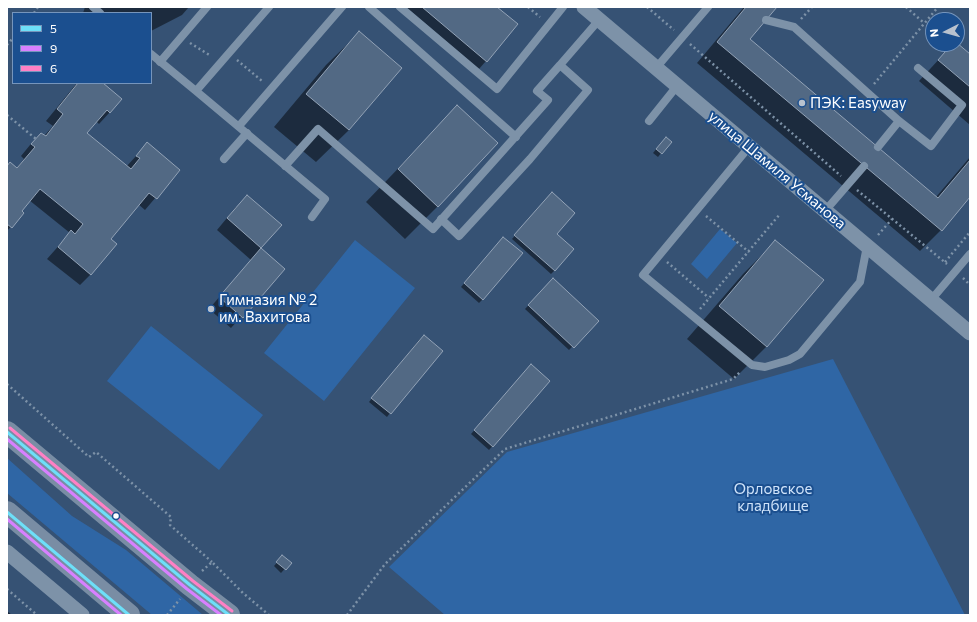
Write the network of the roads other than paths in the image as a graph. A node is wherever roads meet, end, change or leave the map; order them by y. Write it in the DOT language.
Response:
graph roads {
  1 [pos="207,7"];
  2 [pos="269,7"];
  3 [pos="342,7"];
  4 [pos="369,7"];
  5 [pos="400,7"];
  6 [pos="563,7"];
  7 [pos="584,7"];
  8 [pos="708,7"];
  9 [pos="599,20"];
  10 [pos="766,20"];
  11 [pos="152,55"];
  12 [pos="160,62"];
  13 [pos="560,65"];
  14 [pos="656,68"];
  15 [pos="918,68"];
  16 [pos="677,86"];
  17 [pos="196,91"];
  18 [pos="649,121"];
  19 [pos="899,121"];
  20 [pos="239,126"];
  21 [pos="247,134"];
  22 [pos="516,137"];
  23 [pos="749,147"];
  24 [pos="878,147"];
  25 [pos="224,159"];
  26 [pos="285,166"];
  27 [pos="864,166"];
  28 [pos="825,211"];
  29 [pos="312,217"];
  30 [pos="441,219"];
  31 [pos="867,246"];
  32 [pos="970,254"];
  33 [pos="931,300"];
  34 [pos="970,333"];
  35 [pos="7,432"];
  36 [pos="7,512"];
  37 [pos="7,552"];
  38 [pos="82,615"];
  39 [pos="130,615"];
  40 [pos="229,615"];
  1 -- 12 [label="lane"];
  2 -- 17 [label="lane"];
  3 -- 20 [label="lane"];
  4 -- 22 [label="lane"];
  5 -- 6 [label="lane"];
  7 -- 9 [label="street, улица Шамиля Усманова"];
  8 -- 14 [label="lane"];
  9 -- 13 [label="lane"];
  9 -- 14 [label="street, улица Шамиля Усманова"];
  10 -- 19 [label="lane"];
  11 -- 12 [label="lane"];
  12 -- 17 [label="lane"];
  13 -- 22 [label="lane"];
  13 -- 30 [label="lane"];
  14 -- 16 [label="street, улица Шамиля Усманова"];
  15 -- 19 [label="lane"];
  16 -- 18 [label="lane"];
  16 -- 23 [label="street, улица Шамиля Усманова"];
  17 -- 20 [label="lane"];
  19 -- 24 [label="lane"];
  20 -- 21 [label="lane"];
  21 -- 25 [label="lane"];
  21 -- 26 [label="lane"];
  22 -- 30 [label="lane"];
  23 -- 28 [label="street, улица Шамиля Усманова"];
  23 -- 31 [label="lane"];
  26 -- 29 [label="lane"];
  26 -- 30 [label="lane"];
  27 -- 28 [label="lane"];
  28 -- 31 [label="street, улица Шамиля Усманова"];
  31 -- 33 [label="street, улица Шамиля Усманова"];
  32 -- 33 [label="lane"];
  33 -- 34 [label="street, улица Шамиля Усманова"];
  35 -- 40 [label="main road"];
  36 -- 39 [label="main road"];
  37 -- 38 [label="street"];
}
